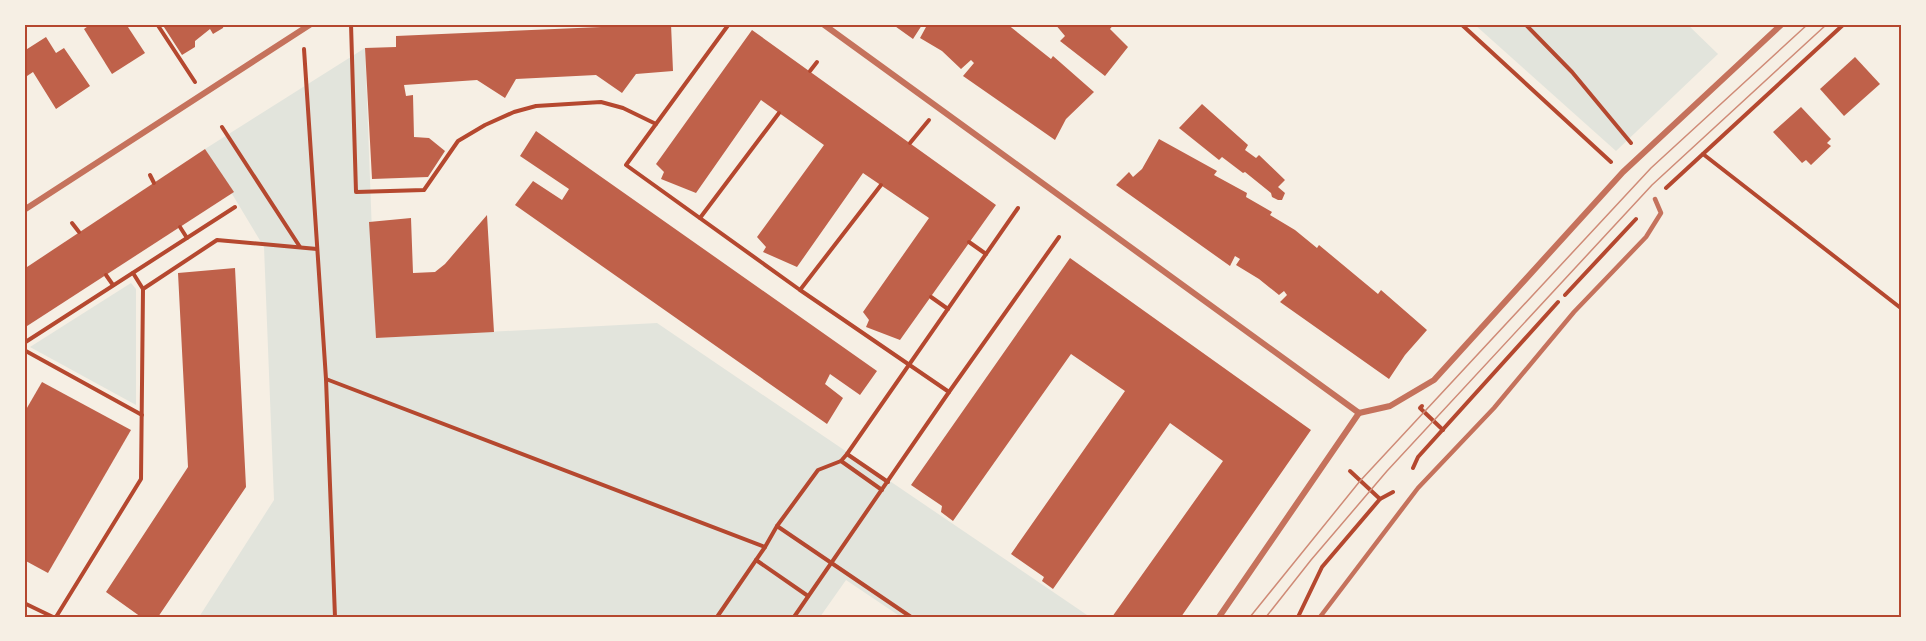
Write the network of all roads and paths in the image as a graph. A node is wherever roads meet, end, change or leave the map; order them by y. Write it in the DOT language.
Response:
graph roads {
  1 [pos="157,24"];
  2 [pos="311,24"];
  3 [pos="351,24"];
  4 [pos="729,24"];
  5 [pos="823,24"];
  6 [pos="1461,24"];
  7 [pos="1525,24"];
  8 [pos="1782,24"];
  9 [pos="1844,24"];
  10 [pos="302,29"];
  11 [pos="817,62"];
  12 [pos="810,71"];
  13 [pos="203,95"];
  14 [pos="938,108"];
  15 [pos="779,113"];
  16 [pos="656,124"];
  17 [pos="222,128"];
  18 [pos="910,143"];
  19 [pos="1703,154"];
  20 [pos="1641,155"];
  21 [pos="1623,172"];
  22 [pos="150,175"];
  23 [pos="154,183"];
  24 [pos="881,185"];
  25 [pos="1655,199"];
  26 [pos="235,207"];
  27 [pos="1018,207"];
  28 [pos="24,210"];
  29 [pos="700,218"];
  30 [pos="72,223"];
  31 [pos="180,227"];
  32 [pos="79,232"];
  33 [pos="1059,237"];
  34 [pos="187,238"];
  35 [pos="969,242"];
  36 [pos="300,247"];
  37 [pos="317,249"];
  38 [pos="986,254"];
  39 [pos="133,273"];
  40 [pos="106,275"];
  41 [pos="113,285"];
  42 [pos="143,289"];
  43 [pos="800,290"];
  44 [pos="931,297"];
  45 [pos="948,309"];
  46 [pos="1902,309"];
  47 [pos="24,343"];
  48 [pos="24,350"];
  49 [pos="910,364"];
  50 [pos="326,379"];
  51 [pos="949,392"];
  52 [pos="1359,413"];
  53 [pos="142,415"];
  54 [pos="847,453"];
  55 [pos="841,461"];
  56 [pos="1350,471"];
  57 [pos="1411,471"];
  58 [pos="888,482"];
  59 [pos="1400,484"];
  60 [pos="882,490"];
  61 [pos="1380,500"];
  62 [pos="777,526"];
  63 [pos="765,547"];
  64 [pos="756,560"];
  65 [pos="832,564"];
  66 [pos="808,596"];
  67 [pos="24,603"];
  68 [pos="55,617"];
  69 [pos="335,617"];
  70 [pos="717,617"];
  71 [pos="794,617"];
  72 [pos="911,617"];
  73 [pos="1219,617"];
  74 [pos="1298,617"];
  75 [pos="1320,617"];
  1 -- 13 [label="path"];
  2 -- 10 [label="street"];
  3 -- 16 [label="path"];
  4 -- 16 [label="path"];
  5 -- 14 [label="street"];
  6 -- 21 [label="path"];
  7 -- 20 [label="path"];
  8 -- 20 [label="street"];
  9 -- 19 [label="path"];
  10 -- 13 [label="street"];
  10 -- 37 [label="path"];
  11 -- 12 [label="path"];
  13 -- 28 [label="street"];
  14 -- 18 [label="path"];
  14 -- 52 [label="street"];
  15 -- 29 [label="path"];
  16 -- 29 [label="path"];
  17 -- 36 [label="path"];
  19 -- 25 [label="path"];
  19 -- 46 [label="path"];
  20 -- 21 [label="street"];
  21 -- 52 [label="street"];
  22 -- 23 [label="path"];
  24 -- 43 [label="path"];
  25 -- 57 [label="path"];
  25 -- 75 [label="lane"];
  26 -- 34 [label="path"];
  27 -- 38 [label="path"];
  29 -- 43 [label="path"];
  30 -- 32 [label="path"];
  31 -- 34 [label="path"];
  33 -- 51 [label="path"];
  34 -- 39 [label="path"];
  35 -- 38 [label="path"];
  36 -- 37 [label="path"];
  36 -- 42 [label="path"];
  37 -- 50 [label="path"];
  38 -- 45 [label="path"];
  39 -- 41 [label="path"];
  39 -- 42 [label="path"];
  40 -- 41 [label="path"];
  41 -- 47 [label="path"];
  42 -- 53 [label="path"];
  43 -- 49 [label="path"];
  44 -- 45 [label="path"];
  45 -- 49 [label="path"];
  48 -- 53 [label="path"];
  49 -- 51 [label="path"];
  49 -- 54 [label="path"];
  50 -- 63 [label="path"];
  50 -- 69 [label="path"];
  51 -- 58 [label="path"];
  52 -- 73 [label="street"];
  53 -- 68 [label="path"];
  54 -- 55 [label="path"];
  54 -- 58 [label="path"];
  55 -- 60 [label="path"];
  55 -- 62 [label="path"];
  56 -- 61 [label="path"];
  58 -- 60 [label="path"];
  59 -- 61 [label="path"];
  60 -- 65 [label="path"];
  61 -- 74 [label="path"];
  62 -- 63 [label="path"];
  62 -- 65 [label="path"];
  63 -- 64 [label="path"];
  64 -- 66 [label="path"];
  64 -- 70 [label="path"];
  65 -- 66 [label="path"];
  65 -- 72 [label="path"];
  66 -- 71 [label="path"];
  67 -- 68 [label="path"];
}
